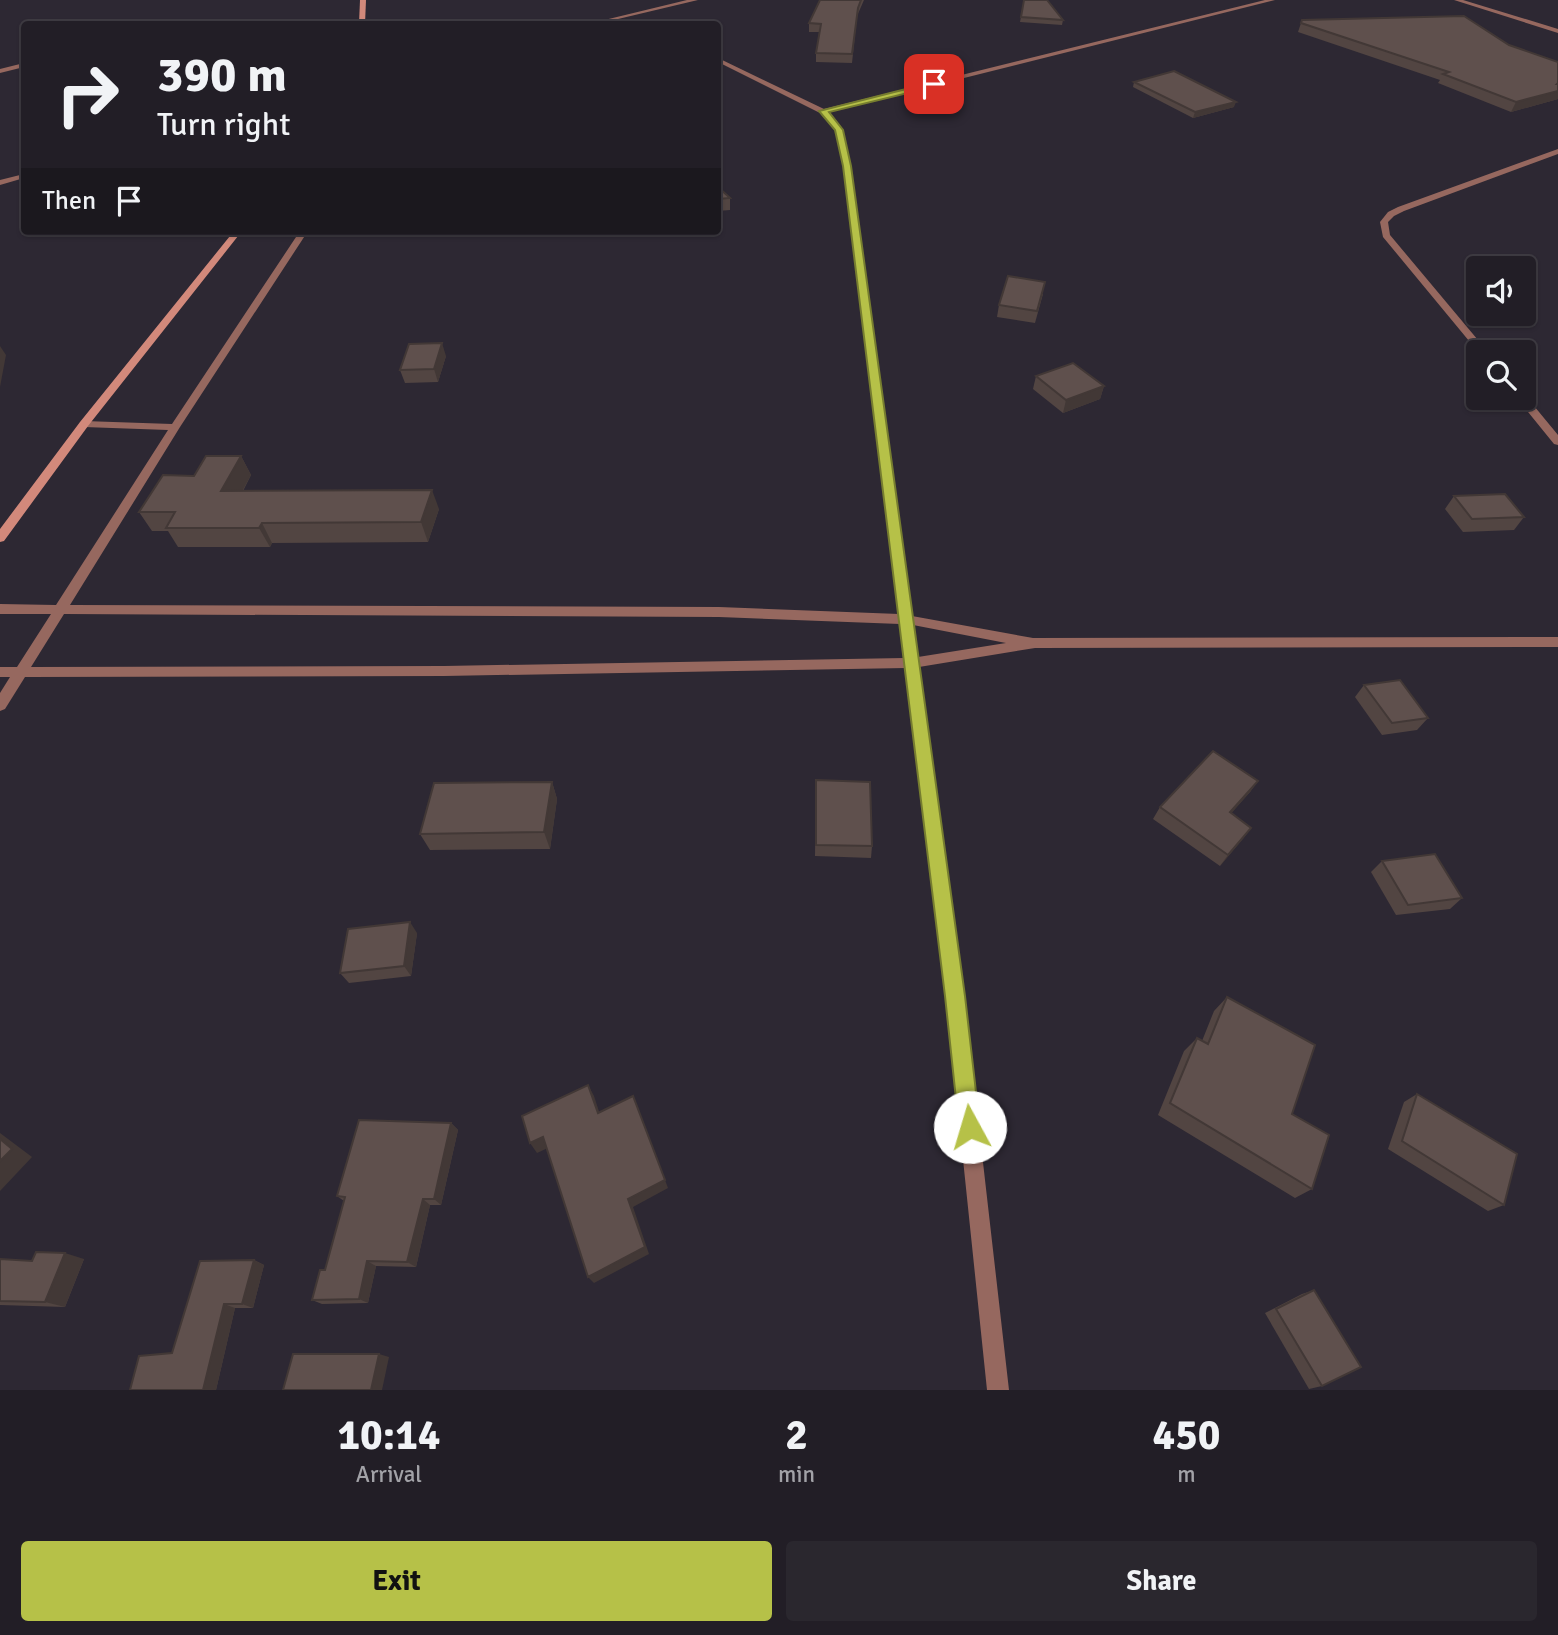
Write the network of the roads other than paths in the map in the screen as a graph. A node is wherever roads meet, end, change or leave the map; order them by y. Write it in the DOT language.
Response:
graph roads {
  1 [pos="363,0"];
  2 [pos="695,0"];
  3 [pos="1272,0"];
  4 [pos="1457,0"];
  5 [pos="626,18"];
  6 [pos="362,21"];
  7 [pos="608,21"];
  8 [pos="634,21"];
  9 [pos="1558,31"];
  10 [pos="721,61"];
  11 [pos="21,66"];
  12 [pos="0,71"];
  13 [pos="823,111"];
  14 [pos="1558,151"];
  15 [pos="21,177"];
  16 [pos="0,183"];
  17 [pos="235,235"];
  18 [pos="301,235"];
  19 [pos="1473,340"];
  20 [pos="1532,410"];
  21 [pos="84,424"];
  22 [pos="174,427"];
  23 [pos="1558,442"];
  24 [pos="0,538"];
  25 [pos="0,609"];
  26 [pos="60,611"];
  27 [pos="905,620"];
  28 [pos="1558,642"];
  29 [pos="1035,643"];
  30 [pos="911,663"];
  31 [pos="0,672"];
  32 [pos="20,672"];
  33 [pos="0,705"];
  34 [pos="998,1390"];
  1 -- 6 [label="main road"];
  2 -- 5 [label="street"];
  3 -- 13 [label="street"];
  4 -- 9 [label="street"];
  5 -- 7 [label="street"];
  5 -- 8 [label="street"];
  10 -- 13 [label="street"];
  11 -- 12 [label="street"];
  13 -- 27 [label="street"];
  14 -- 19 [label="street"];
  15 -- 16 [label="street"];
  17 -- 21 [label="main road"];
  18 -- 22 [label="street"];
  20 -- 23 [label="street"];
  21 -- 22 [label="street"];
  21 -- 24 [label="main road"];
  22 -- 26 [label="street"];
  25 -- 26 [label="street"];
  26 -- 27 [label="street"];
  26 -- 32 [label="street"];
  27 -- 29 [label="street"];
  27 -- 30 [label="street"];
  28 -- 29 [label="street"];
  29 -- 30 [label="street"];
  30 -- 32 [label="street"];
  30 -- 34 [label="street"];
  31 -- 32 [label="street"];
  32 -- 33 [label="street"];
}
